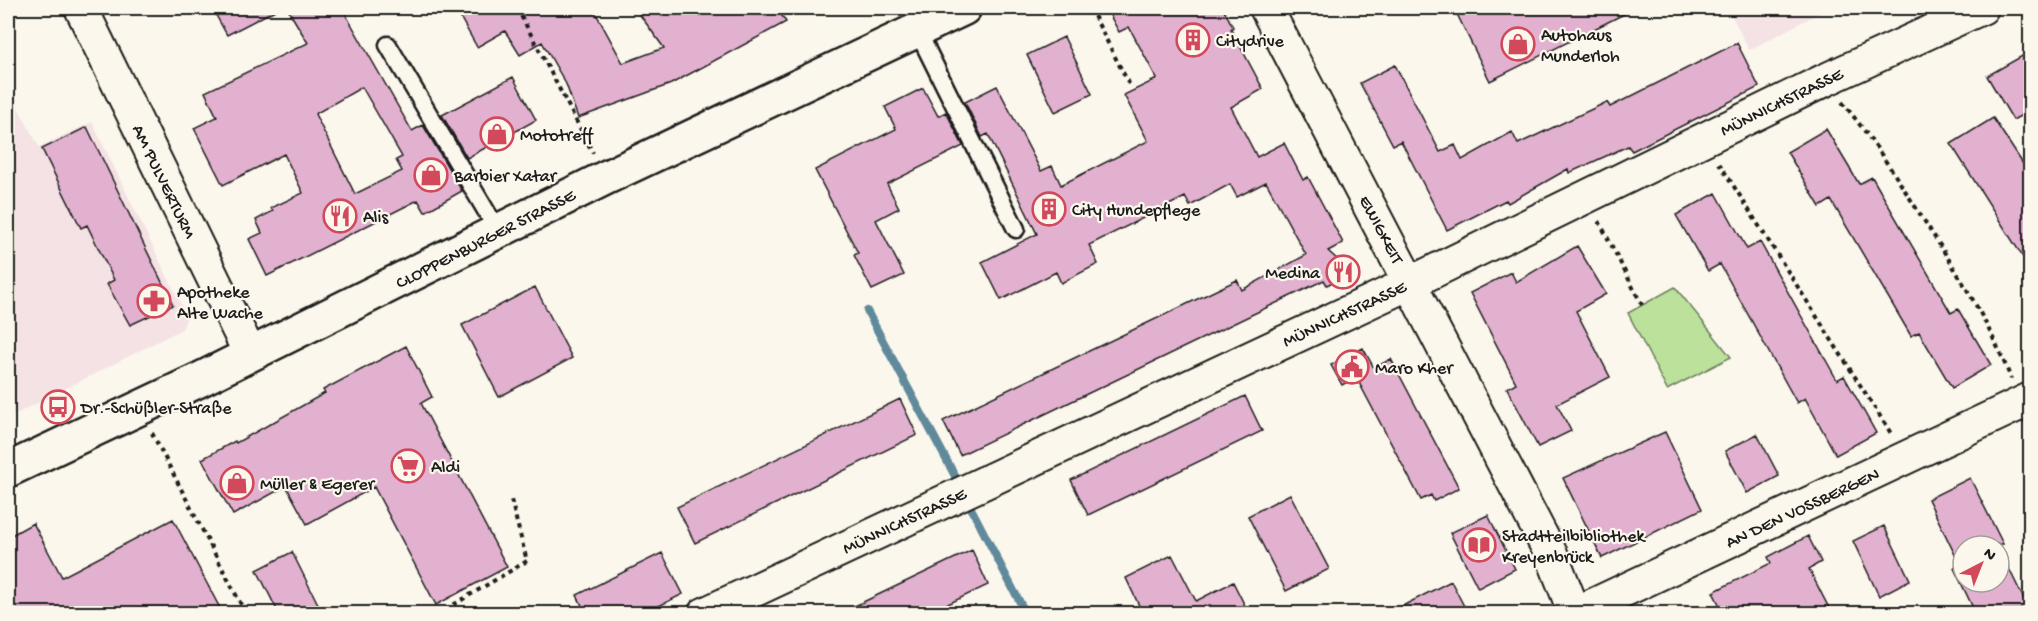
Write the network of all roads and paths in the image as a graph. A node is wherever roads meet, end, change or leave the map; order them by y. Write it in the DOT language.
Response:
graph roads {
  1 [pos="81,8"];
  2 [pos="517,8"];
  3 [pos="964,8"];
  4 [pos="1090,8"];
  5 [pos="1266,8"];
  6 [pos="1982,8"];
  7 [pos="917,30"];
  8 [pos="388,45"];
  9 [pos="1825,80"];
  10 [pos="1129,84"];
  11 [pos="1703,139"];
  12 [pos="605,178"];
  13 [pos="1587,196"];
  14 [pos="1016,229"];
  15 [pos="498,231"];
  16 [pos="1410,283"];
  17 [pos="1642,305"];
  18 [pos="250,354"];
  19 [pos="2025,402"];
  20 [pos="139,408"];
  21 [pos="1904,460"];
  22 [pos="8,470"];
  23 [pos="510,496"];
  24 [pos="1575,613"];
  25 [pos="246,614"];
  26 [pos="438,614"];
  27 [pos="704,614"];
  1 -- 18 [label="street, AM PULVERTURM"];
  2 -- 12 [label="path"];
  3 -- 7 [label="main road, CLOPPENBURGER STRASSE"];
  4 -- 10 [label="path"];
  5 -- 16 [label="street, EWIGKEIT"];
  6 -- 9 [label="street, MÜNNICHSTRASSE"];
  7 -- 12 [label="main road, CLOPPENBURGER STRASSE"];
  7 -- 14 [label="lane"];
  8 -- 15 [label="lane"];
  9 -- 11 [label="street, MÜNNICHSTRASSE"];
  9 -- 19 [label="path"];
  11 -- 13 [label="street, MÜNNICHSTRASSE"];
  11 -- 21 [label="path"];
  12 -- 15 [label="main road, CLOPPENBURGER STRASSE"];
  13 -- 16 [label="street, MÜNNICHSTRASSE"];
  13 -- 17 [label="path"];
  15 -- 18 [label="main road, CLOPPENBURGER STRASSE"];
  16 -- 24 [label="street, EWIGKEIT"];
  16 -- 27 [label="street, MÜNNICHSTRASSE"];
  18 -- 20 [label="main road, CLOPPENBURGER STRASSE"];
  19 -- 21 [label="street, AN DEN VOSSBERGEN"];
  20 -- 22 [label="main road, CLOPPENBURGER STRASSE"];
  20 -- 25 [label="path"];
  21 -- 24 [label="street, AN DEN VOSSBERGEN"];
  23 -- 26 [label="path"];
}
